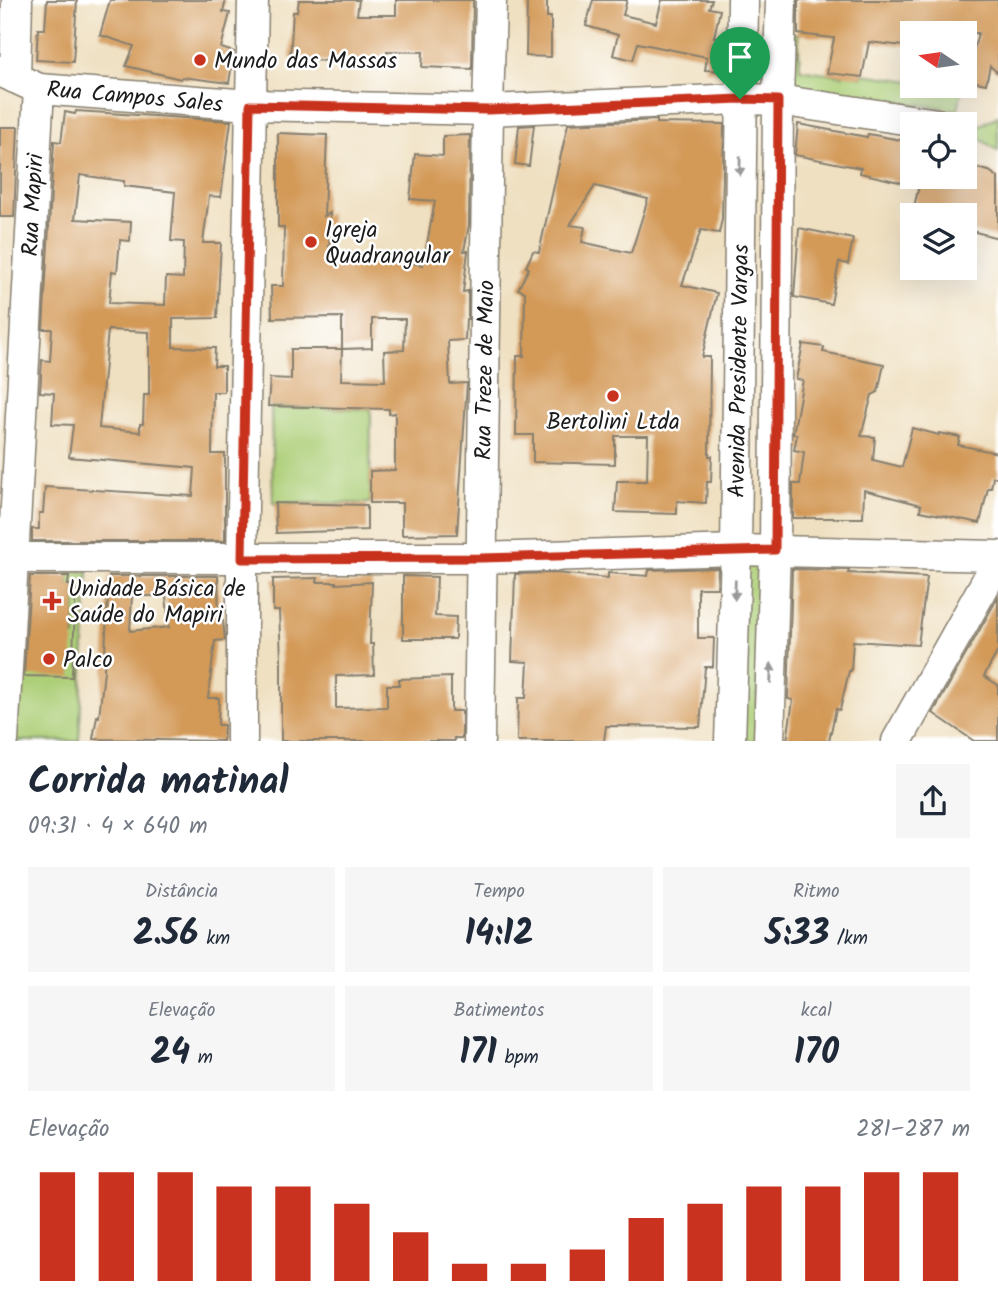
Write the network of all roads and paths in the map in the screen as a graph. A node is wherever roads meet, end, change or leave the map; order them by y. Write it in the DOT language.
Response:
graph roads {
  1 [pos="18,0"];
  2 [pos="253,0"];
  3 [pos="491,0"];
  4 [pos="743,0"];
  5 [pos="781,0"];
  6 [pos="18,79"];
  7 [pos="740,99"];
  8 [pos="778,100"];
  9 [pos="250,105"];
  10 [pos="488,110"];
  11 [pos="900,118"];
  12 [pos="736,550"];
  13 [pos="775,550"];
  14 [pos="6,556"];
  15 [pos="481,558"];
  16 [pos="242,559"];
  17 [pos="998,559"];
  18 [pos="3,741"];
  19 [pos="242,741"];
  20 [pos="479,741"];
  21 [pos="730,741"];
  22 [pos="769,741"];
  23 [pos="897,741"];
  1 -- 6 [label="street, Rua Mapiri"];
  2 -- 9 [label="street"];
  3 -- 10 [label="street, Rua Treze de Maio"];
  4 -- 7 [label="street, Avenida Presidente Vargas"];
  5 -- 8 [label="street, Avenida Presidente Vargas"];
  6 -- 9 [label="street, Rua Campos Sales"];
  6 -- 14 [label="street, Rua Mapiri"];
  7 -- 8 [label="street, Rua Campos Sales"];
  7 -- 10 [label="street, Rua Campos Sales"];
  7 -- 12 [label="street, Avenida Presidente Vargas, one-way"];
  8 -- 11 [label="street, Rua Campos Sales"];
  8 -- 13 [label="street, Avenida Presidente Vargas"];
  9 -- 10 [label="street, Rua Campos Sales"];
  9 -- 16 [label="street"];
  10 -- 15 [label="street, Rua Treze de Maio"];
  12 -- 13 [label="street"];
  12 -- 15 [label="street"];
  12 -- 21 [label="street, Avenida Presidente Vargas, one-way"];
  13 -- 17 [label="street"];
  22 -- 13 [label="street, Avenida Presidente Vargas, one-way"];
  14 -- 16 [label="street"];
  14 -- 18 [label="street, Rua Mapiri"];
  15 -- 16 [label="street"];
  15 -- 20 [label="street, Rua Treze de Maio"];
  16 -- 19 [label="street"];
  17 -- 23 [label="street"];
}
